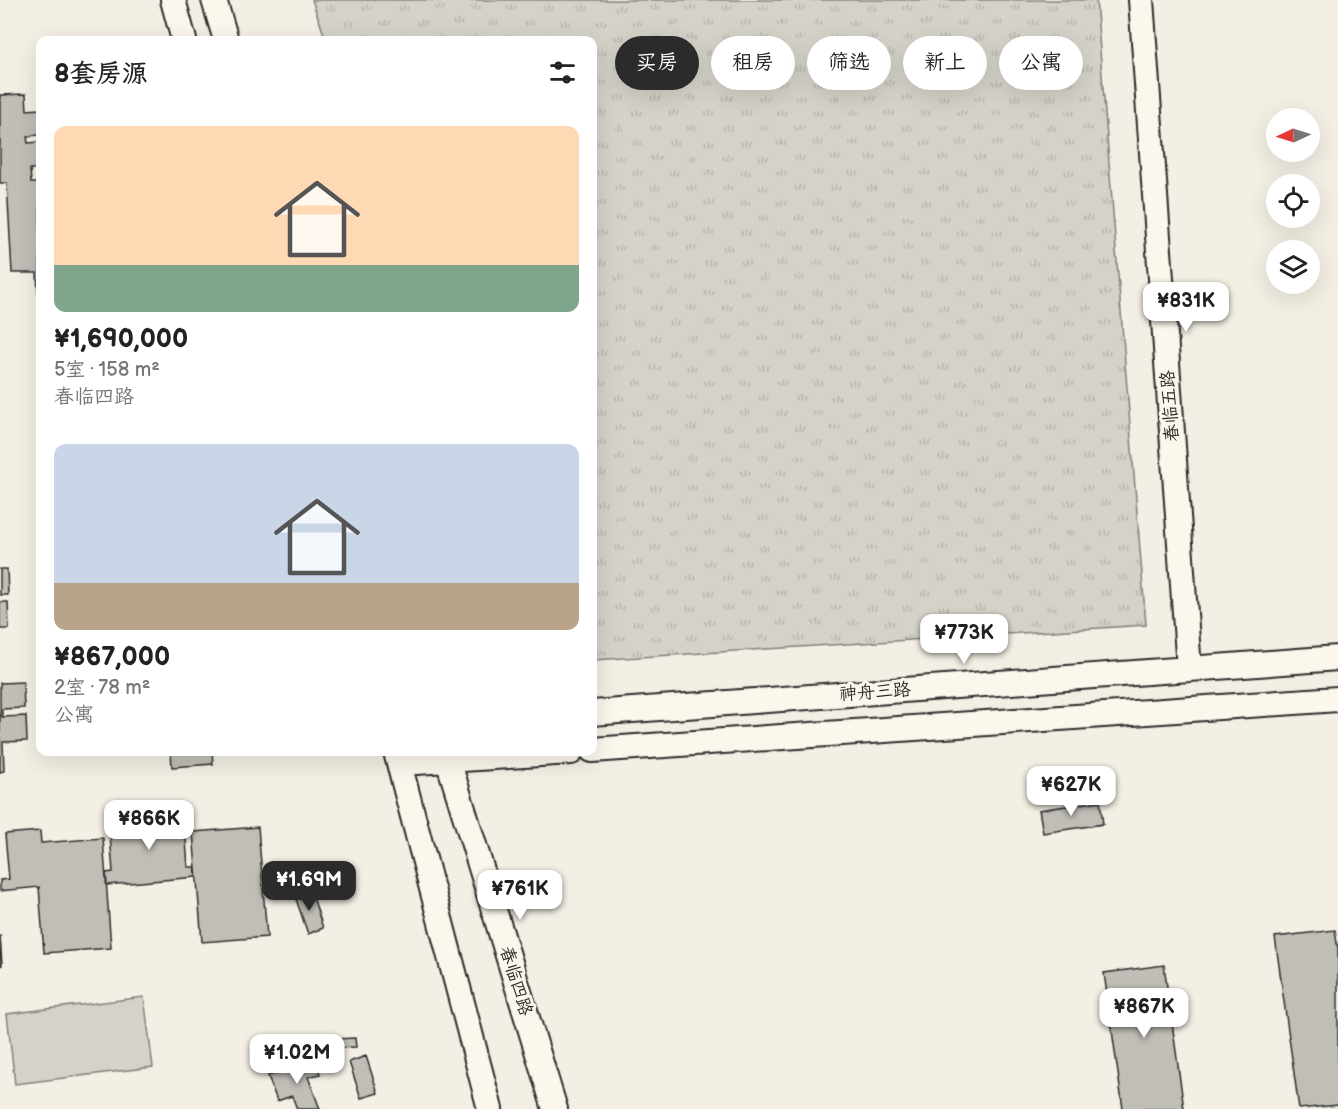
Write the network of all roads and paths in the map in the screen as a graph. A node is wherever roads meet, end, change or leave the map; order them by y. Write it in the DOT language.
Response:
graph roads {
  1 [pos="173,0"];
  2 [pos="214,0"];
  3 [pos="1141,0"];
  4 [pos="183,36"];
  5 [pos="225,36"];
  6 [pos="1338,658"];
  7 [pos="1189,669"];
  8 [pos="1338,699"];
  9 [pos="597,713"];
  10 [pos="597,750"];
  11 [pos="446,756"];
  12 [pos="398,757"];
  13 [pos="490,1109"];
  14 [pos="555,1109"];
  1 -- 4 [label="street"];
  2 -- 5 [label="street"];
  3 -- 7 [label="street, 春临五路"];
  6 -- 7 [label="street, 神舟三路"];
  7 -- 9 [label="street, 神舟三路"];
  8 -- 10 [label="street"];
  11 -- 12 [label="street"];
  11 -- 14 [label="street, 春临四路"];
  12 -- 13 [label="street"];
}
